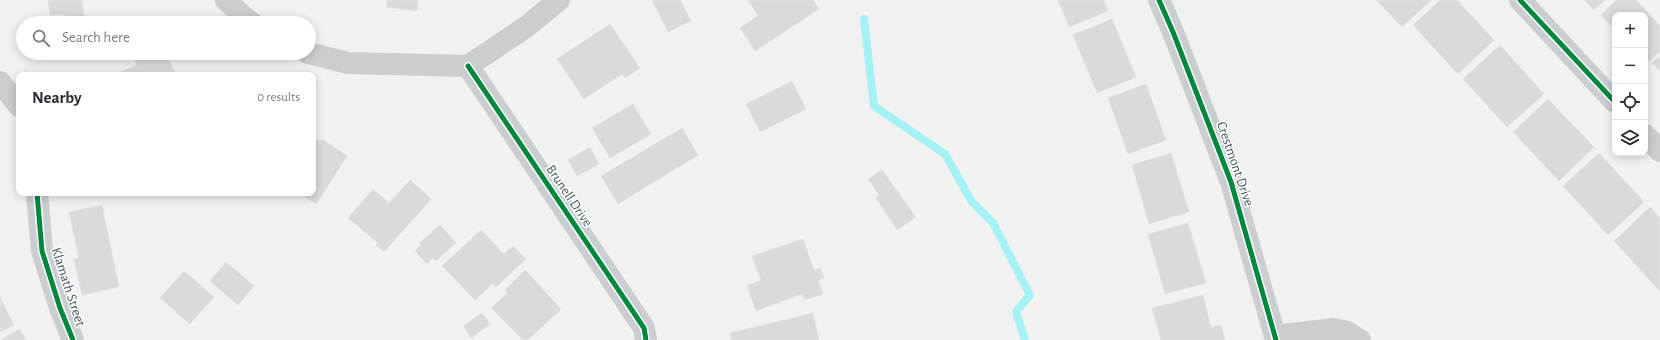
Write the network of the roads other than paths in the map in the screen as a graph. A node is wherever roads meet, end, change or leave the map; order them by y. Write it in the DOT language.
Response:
graph roads {
  1 [pos="226,0"];
  2 [pos="559,0"];
  3 [pos="1159,0"];
  4 [pos="1520,0"];
  5 [pos="244,16"];
  6 [pos="316,55"];
  7 [pos="468,66"];
  8 [pos="0,82"];
  9 [pos="1612,99"];
  10 [pos="16,102"];
  11 [pos="1648,138"];
  12 [pos="1660,151"];
  13 [pos="37,196"];
  14 [pos="1275,338"];
  15 [pos="73,340"];
  16 [pos="646,340"];
  17 [pos="1360,340"];
  1 -- 5 [label="street"];
  2 -- 7 [label="street"];
  3 -- 14 [label="street, Crestmont Drive"];
  4 -- 9 [label="street"];
  6 -- 7 [label="street"];
  7 -- 16 [label="street, Brunell Drive"];
  8 -- 10 [label="street"];
  11 -- 12 [label="street"];
  13 -- 15 [label="street, Klamath Street"];
  14 -- 17 [label="street"];
}
